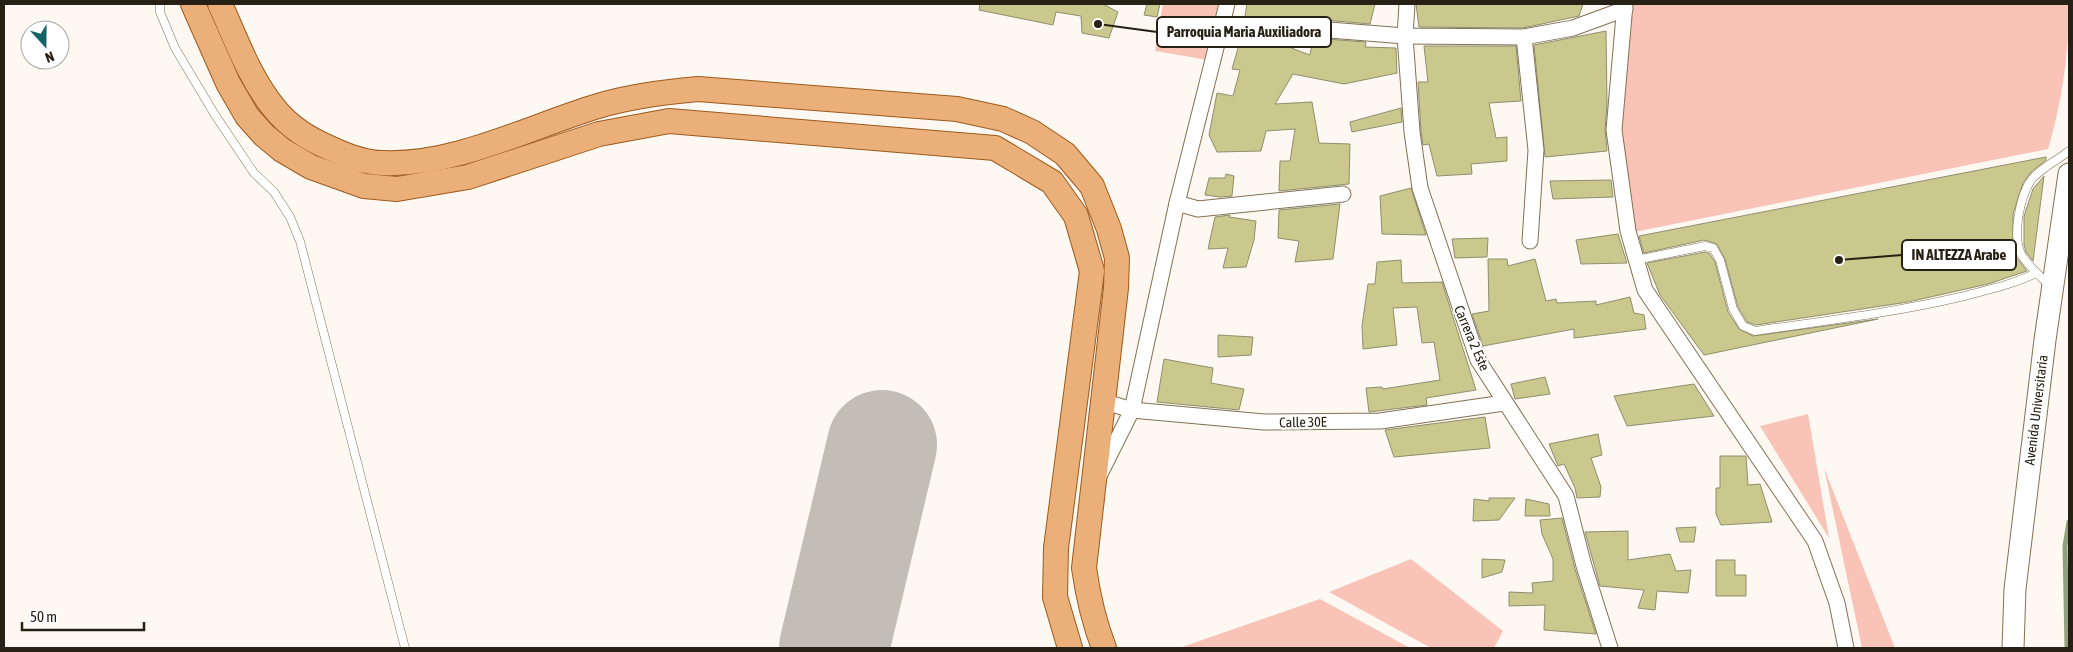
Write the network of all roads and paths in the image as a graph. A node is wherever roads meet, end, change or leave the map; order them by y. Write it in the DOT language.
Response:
graph roads {
  1 [pos="160,4"];
  2 [pos="193,4"];
  3 [pos="220,4"];
  4 [pos="1227,4"];
  5 [pos="1407,4"];
  6 [pos="1625,6"];
  7 [pos="1304,28"];
  8 [pos="1406,36"];
  9 [pos="1524,37"];
  10 [pos="2069,151"];
  11 [pos="2069,174"];
  12 [pos="1343,194"];
  13 [pos="1177,203"];
  14 [pos="1530,241"];
  15 [pos="1636,260"];
  16 [pos="2036,273"];
  17 [pos="2052,289"];
  18 [pos="1102,401"];
  19 [pos="1504,403"];
  20 [pos="1132,410"];
  21 [pos="1093,486"];
  22 [pos="405,648"];
  23 [pos="1070,648"];
  24 [pos="1104,648"];
  25 [pos="1610,648"];
  26 [pos="1846,648"];
  27 [pos="2013,648"];
  1 -- 22 [label="lane"];
  2 -- 23 [label="main road"];
  3 -- 18 [label="main road"];
  4 -- 13 [label="street"];
  5 -- 8 [label="street, Carrera 2 Este"];
  6 -- 9 [label="street"];
  6 -- 15 [label="street"];
  7 -- 8 [label="street"];
  8 -- 9 [label="street"];
  8 -- 19 [label="street, Carrera 2 Este"];
  9 -- 14 [label="street"];
  10 -- 16 [label="lane"];
  11 -- 17 [label="main road, Avenida Universitaria"];
  12 -- 13 [label="street"];
  13 -- 20 [label="street"];
  15 -- 16 [label="lane"];
  15 -- 26 [label="street"];
  16 -- 17 [label="lane"];
  17 -- 27 [label="main road, Avenida Universitaria"];
  18 -- 20 [label="street, Calle 30E"];
  18 -- 21 [label="main road"];
  19 -- 20 [label="street, Calle 30E"];
  19 -- 25 [label="street, Carrera 2 Este"];
  20 -- 21 [label="street"];
  21 -- 24 [label="main road"];
}
